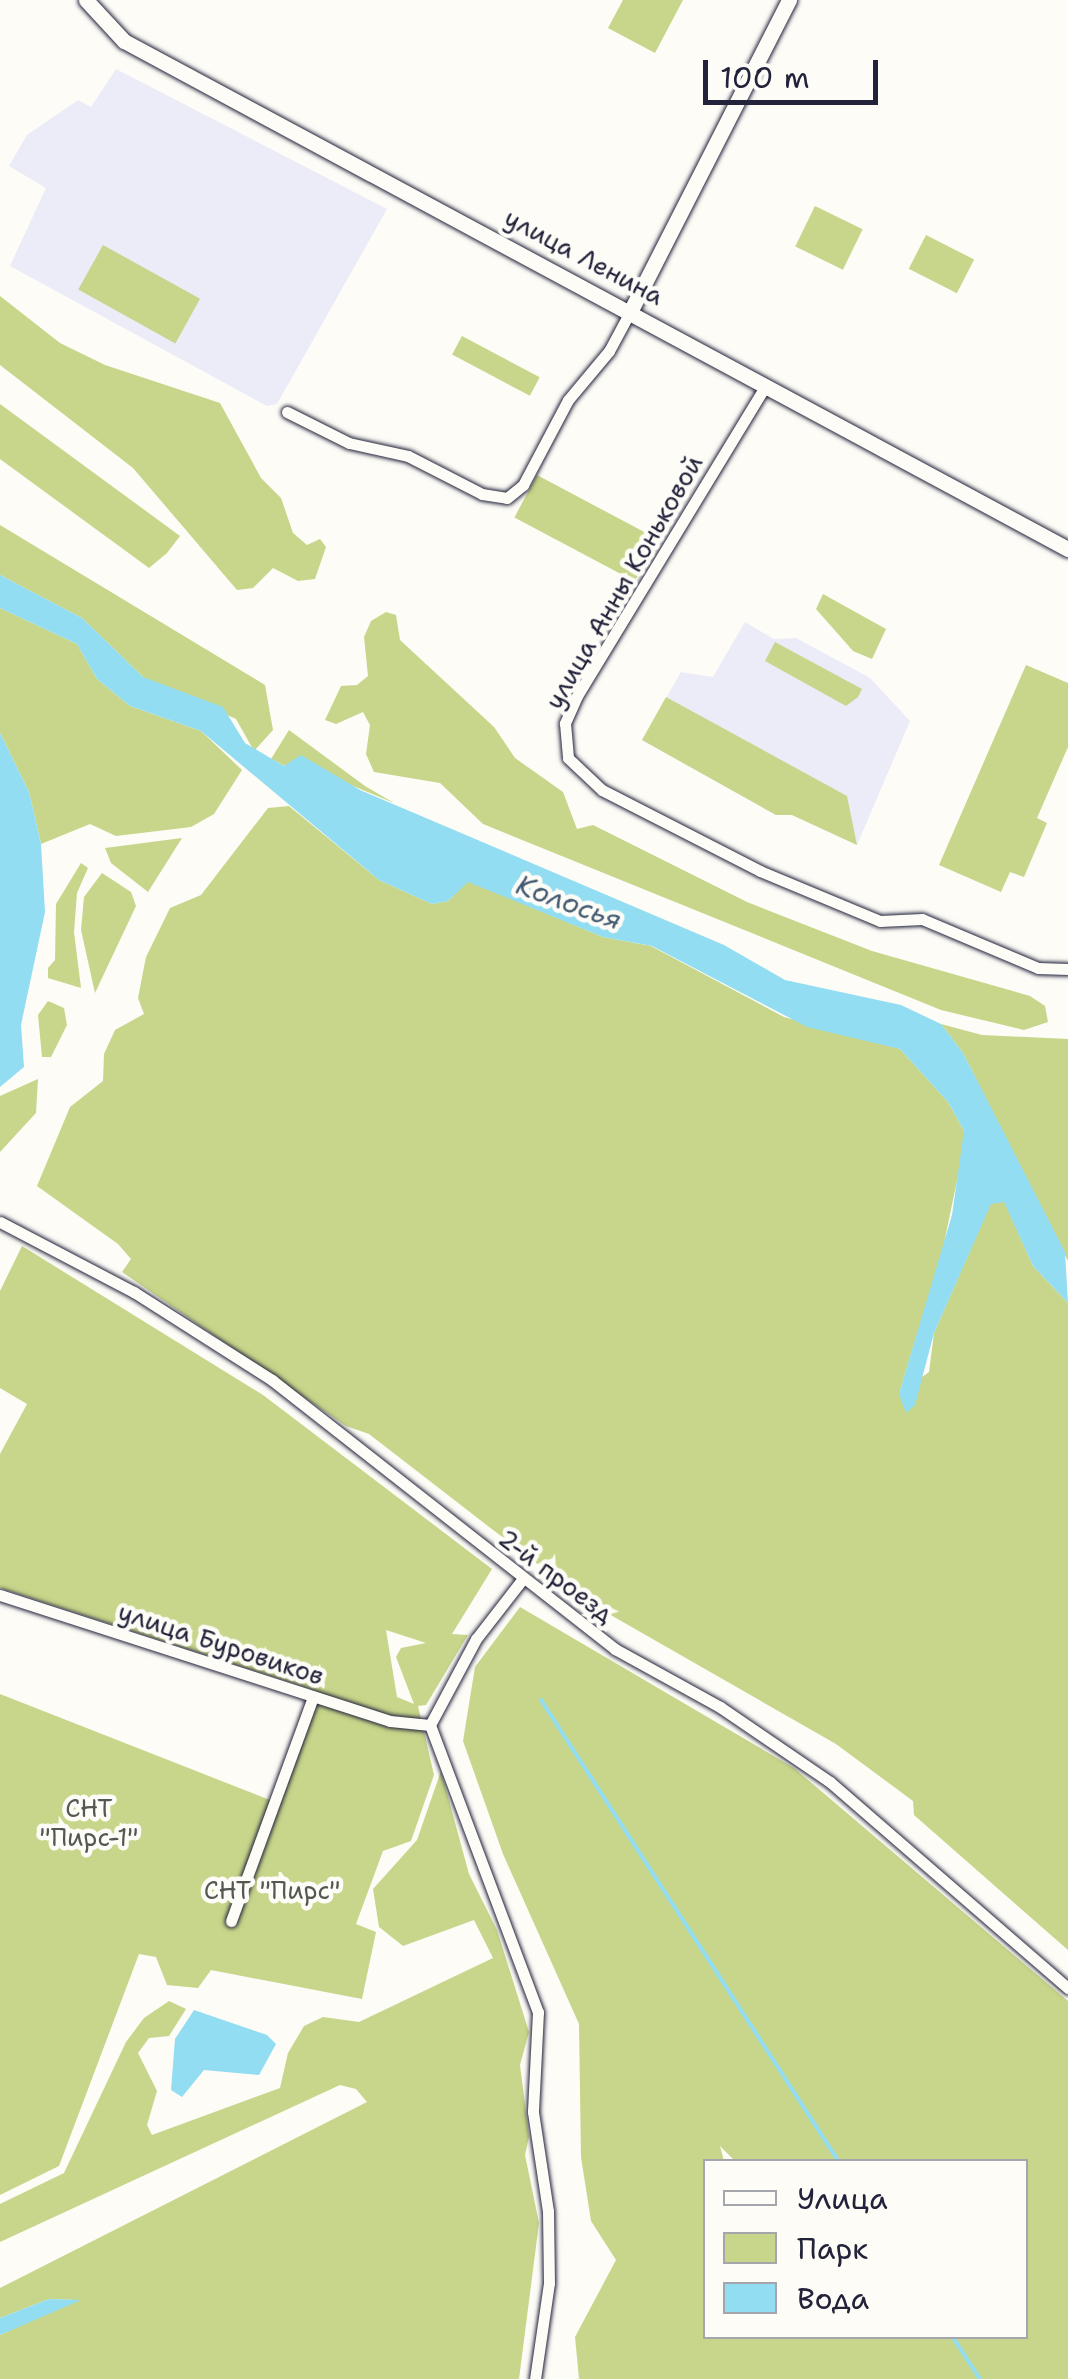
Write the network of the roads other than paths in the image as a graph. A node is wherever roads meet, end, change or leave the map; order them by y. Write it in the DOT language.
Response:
graph roads {
  1 [pos="86,0"];
  2 [pos="788,0"];
  3 [pos="631,310"];
  4 [pos="766,384"];
  5 [pos="287,412"];
  6 [pos="1068,549"];
  7 [pos="1068,968"];
  8 [pos="0,1222"];
  9 [pos="521,1581"];
  10 [pos="0,1595"];
  11 [pos="313,1697"];
  12 [pos="430,1725"];
  13 [pos="230,1921"];
  14 [pos="1068,1988"];
  15 [pos="535,2379"];
  1 -- 3 [label="main road, улица Ленина"];
  2 -- 3 [label="main road"];
  3 -- 4 [label="main road, улица Ленина"];
  3 -- 5 [label="street"];
  4 -- 6 [label="main road, улица Ленина"];
  4 -- 7 [label="street, улица Анны Коньковой"];
  8 -- 9 [label="street, 2-й проезд"];
  9 -- 12 [label="street"];
  9 -- 14 [label="street, 2-й проезд"];
  10 -- 11 [label="street, улица Буровиков"];
  11 -- 12 [label="street, улица Буровиков"];
  11 -- 13 [label="street"];
  12 -- 15 [label="street"];
}
